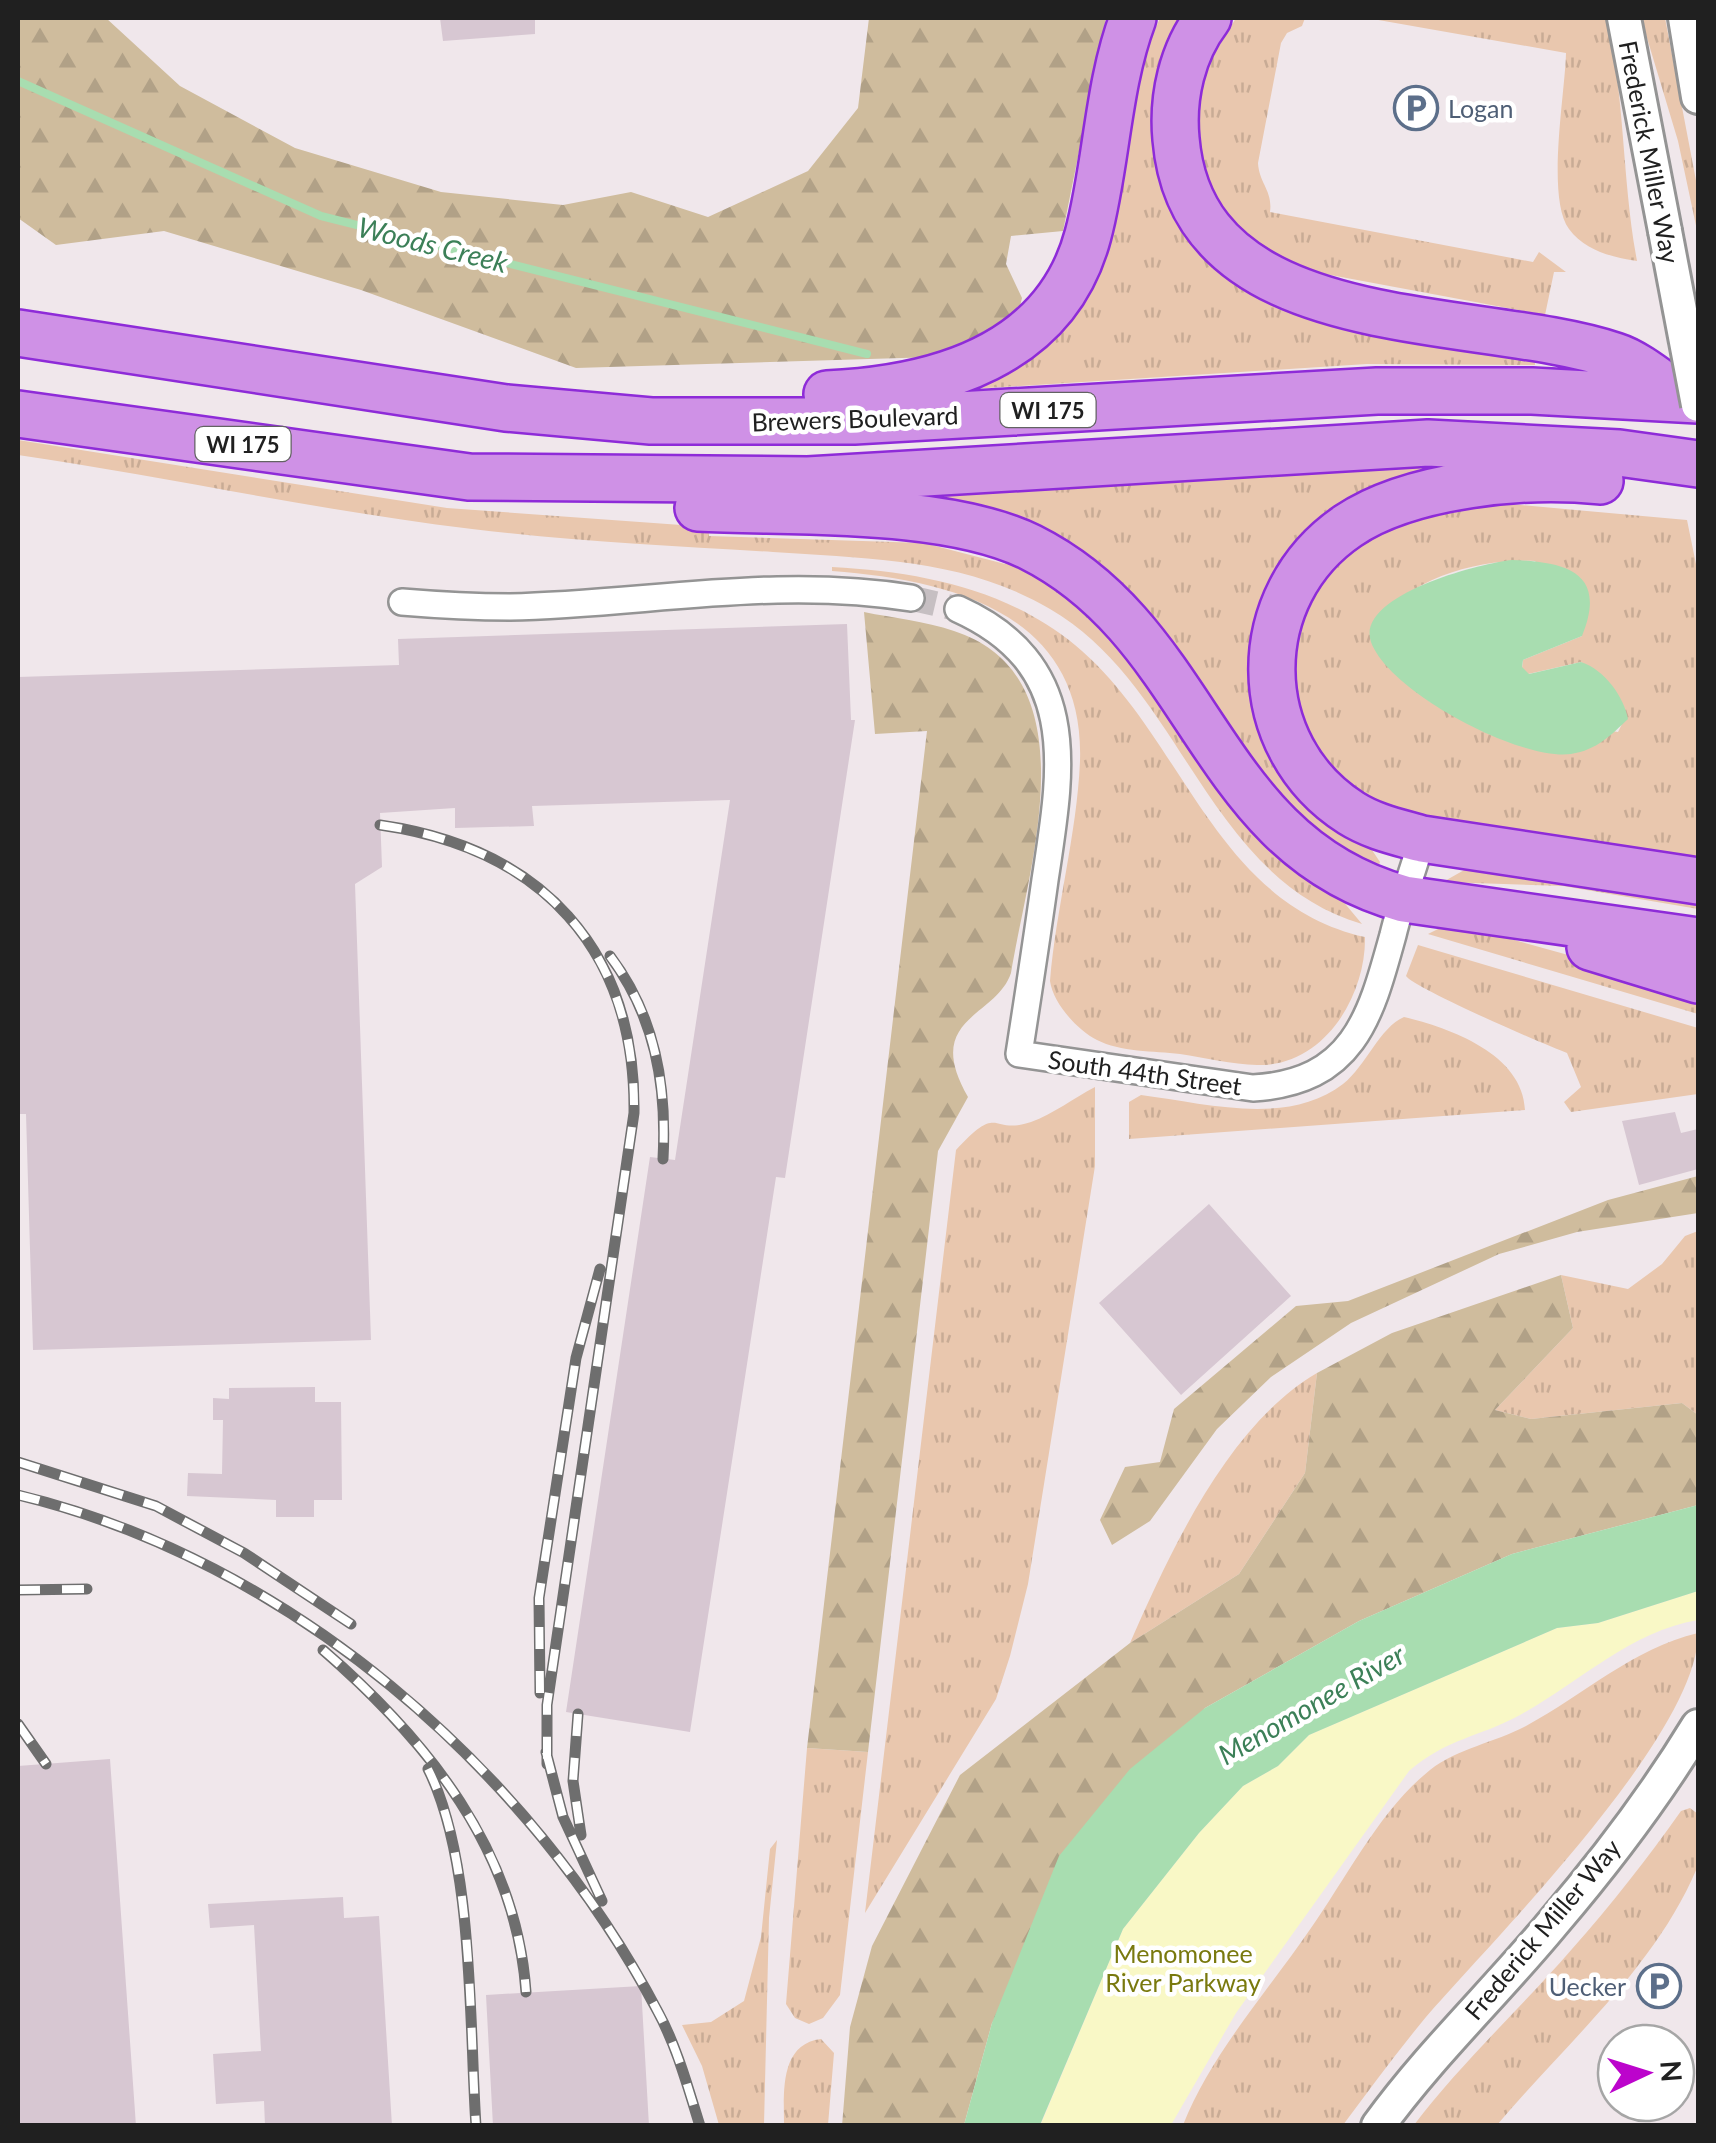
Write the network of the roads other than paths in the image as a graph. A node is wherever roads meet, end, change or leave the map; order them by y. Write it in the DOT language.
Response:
graph roads {
  1 [pos="1134,18"];
  2 [pos="1208,18"];
  3 [pos="1624,18"];
  4 [pos="1684,18"];
  5 [pos="1698,97"];
  6 [pos="18,332"];
  7 [pos="416,395"];
  8 [pos="1693,401"];
  9 [pos="18,414"];
  10 [pos="1693,463"];
  11 [pos="468,477"];
  12 [pos="911,598"];
  13 [pos="402,602"];
  14 [pos="958,610"];
  15 [pos="1422,839"];
  16 [pos="1698,881"];
  17 [pos="1404,899"];
  18 [pos="1511,911"];
  19 [pos="1698,941"];
  20 [pos="1698,980"];
  21 [pos="1698,1726"];
  22 [pos="1378,2126"];
  1 -- 7 [label="highway"];
  2 -- 8 [label="highway"];
  3 -- 8 [label="street, Frederick Miller Way, bridge"];
  4 -- 5 [label="street"];
  6 -- 7 [label="highway, Brewers Boulevard / WI 175"];
  7 -- 8 [label="highway, Brewers Boulevard / WI 175"];
  9 -- 11 [label="highway, WI 175"];
  10 -- 11 [label="highway, WI 175"];
  10 -- 15 [label="highway"];
  11 -- 17 [label="highway"];
  12 -- 13 [label="street"];
  14 -- 17 [label="street, South 44th Street"];
  15 -- 16 [label="highway"];
  15 -- 17 [label="street, South 44th Street"];
  17 -- 18 [label="highway"];
  18 -- 19 [label="highway"];
  18 -- 20 [label="highway"];
  21 -- 22 [label="street, Frederick Miller Way"];
}
